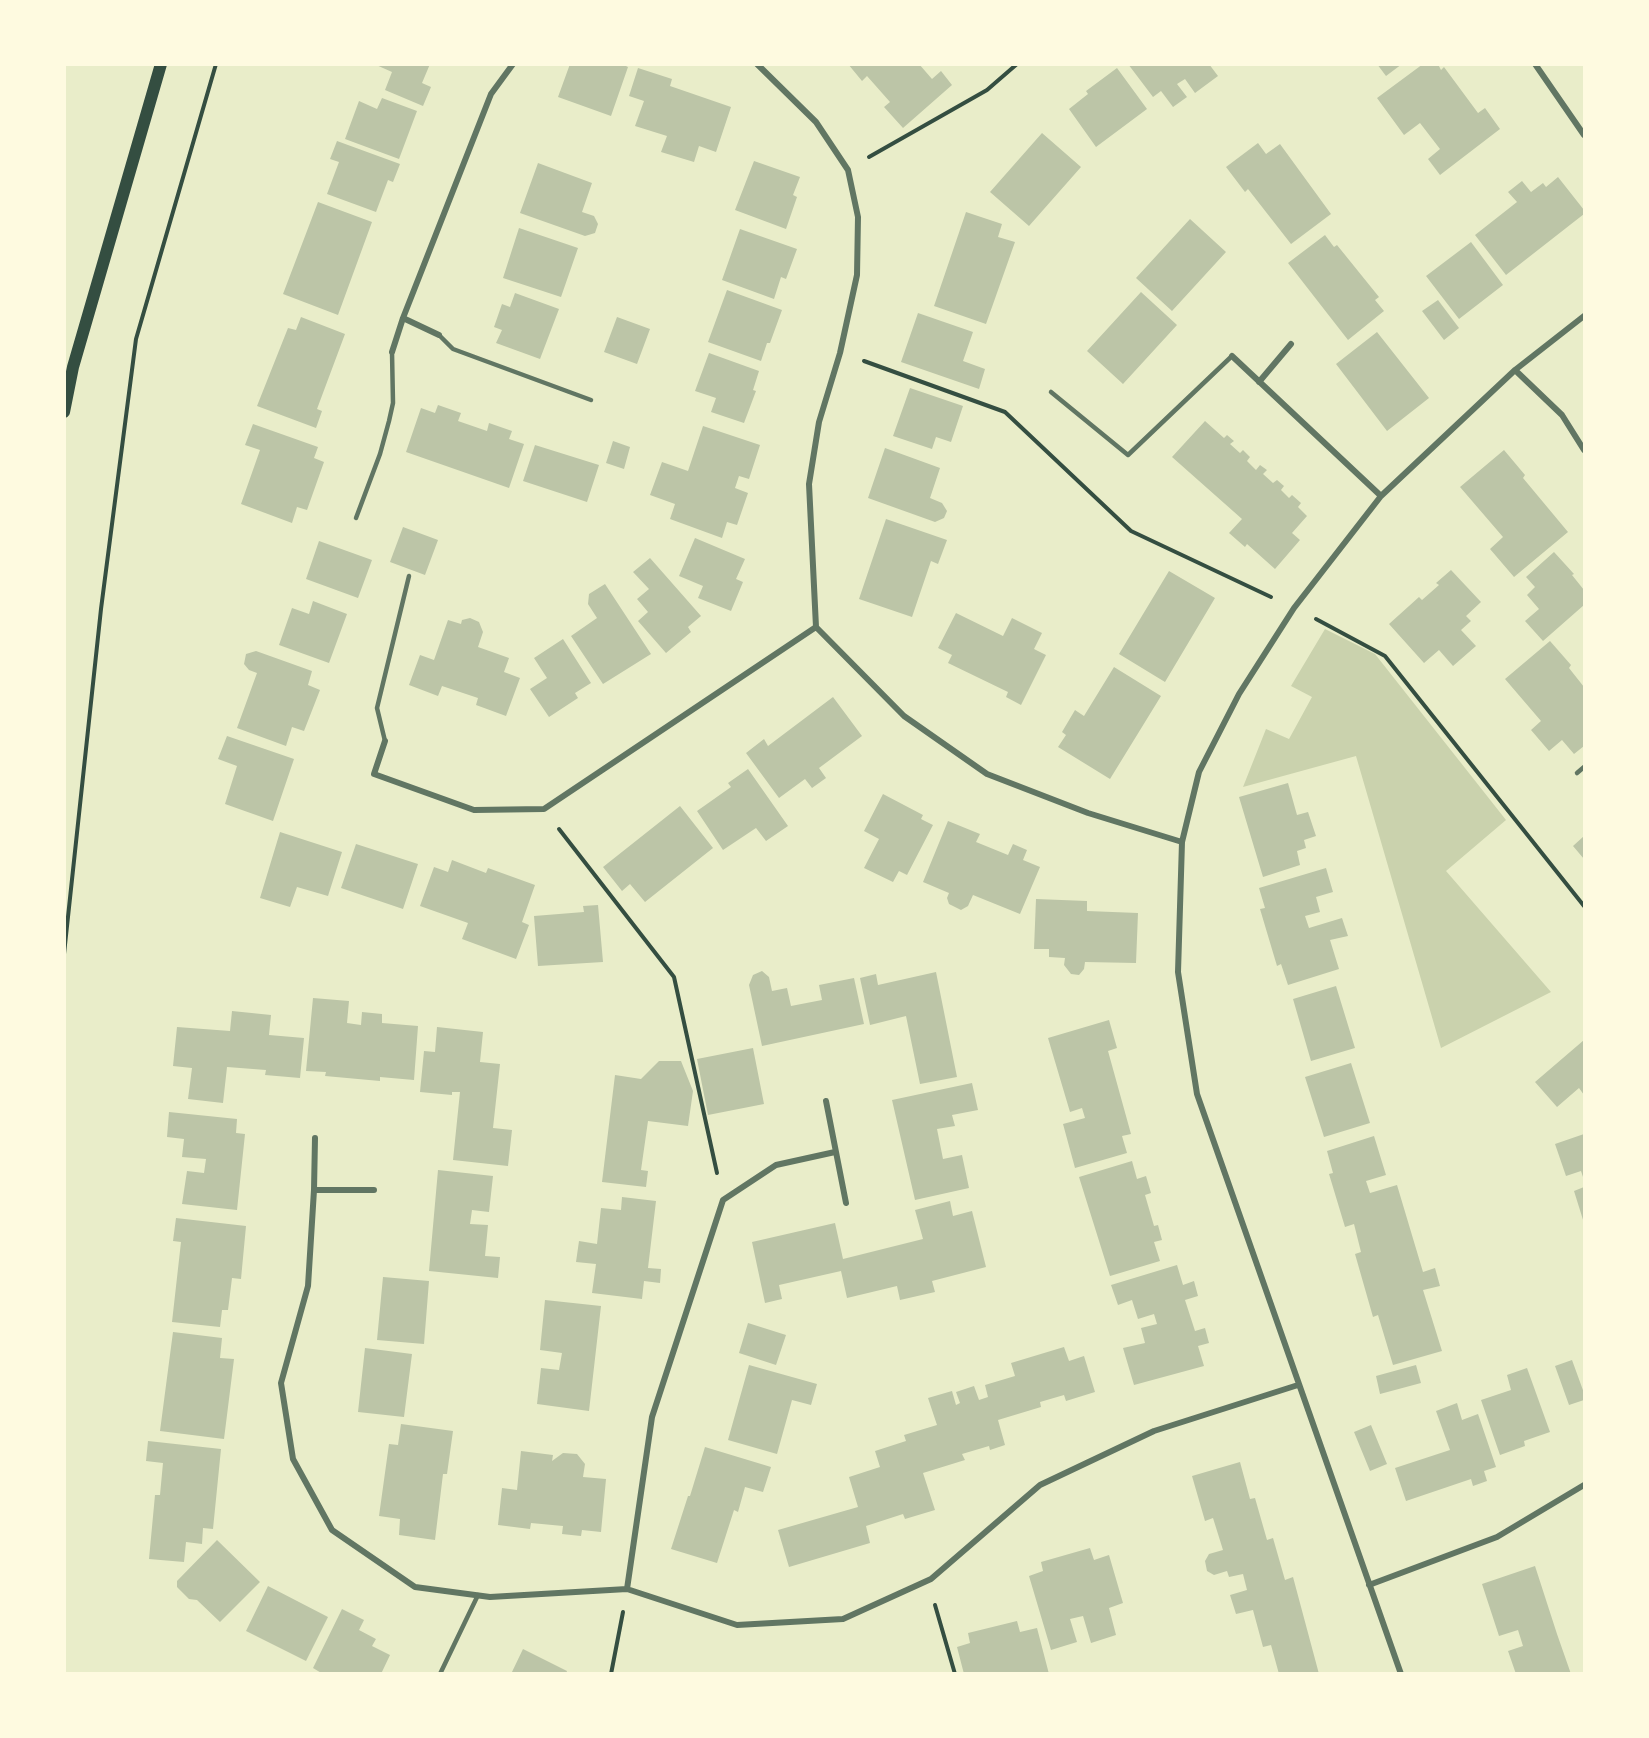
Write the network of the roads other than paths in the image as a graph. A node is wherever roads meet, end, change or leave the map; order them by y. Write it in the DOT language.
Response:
graph roads {
  1 [pos="160,64"];
  2 [pos="513,64"];
  3 [pos="757,64"];
  4 [pos="1535,64"];
  5 [pos="1584,135"];
  6 [pos="1584,316"];
  7 [pos="403,318"];
  8 [pos="439,335"];
  9 [pos="1291,344"];
  10 [pos="392,352"];
  11 [pos="1232,356"];
  12 [pos="1515,370"];
  13 [pos="1259,382"];
  14 [pos="1052,392"];
  15 [pos="591,400"];
  16 [pos="64,412"];
  17 [pos="1584,450"];
  18 [pos="1381,496"];
  19 [pos="356,518"];
  20 [pos="409,576"];
  21 [pos="816,627"];
  22 [pos="386,741"];
  23 [pos="1584,767"];
  24 [pos="1578,773"];
  25 [pos="1182,842"];
  26 [pos="826,1101"];
  27 [pos="315,1138"];
  28 [pos="835,1152"];
  29 [pos="314,1190"];
  30 [pos="374,1190"];
  31 [pos="846,1203"];
  32 [pos="1298,1385"];
  33 [pos="1584,1485"];
  34 [pos="1369,1585"];
  35 [pos="627,1589"];
  36 [pos="478,1595"];
  37 [pos="440,1674"];
  38 [pos="1401,1674"];
  1 -- 16 [label="main road"];
  2 -- 7 [label="street"];
  3 -- 21 [label="street"];
  4 -- 5 [label="street"];
  6 -- 12 [label="street"];
  7 -- 8 [label="street"];
  7 -- 10 [label="street"];
  8 -- 15 [label="lane"];
  9 -- 13 [label="street"];
  10 -- 19 [label="lane"];
  11 -- 13 [label="street"];
  11 -- 14 [label="lane"];
  12 -- 17 [label="street"];
  12 -- 18 [label="street"];
  13 -- 18 [label="street"];
  18 -- 25 [label="street"];
  20 -- 22 [label="lane"];
  21 -- 22 [label="street"];
  21 -- 25 [label="street"];
  23 -- 24 [label="lane"];
  25 -- 32 [label="street"];
  26 -- 28 [label="street"];
  27 -- 29 [label="street"];
  28 -- 31 [label="street"];
  28 -- 35 [label="street"];
  29 -- 30 [label="street"];
  29 -- 36 [label="street"];
  32 -- 34 [label="street"];
  32 -- 35 [label="street"];
  33 -- 34 [label="street"];
  34 -- 38 [label="street"];
  35 -- 36 [label="street"];
  36 -- 37 [label="lane"];
}
